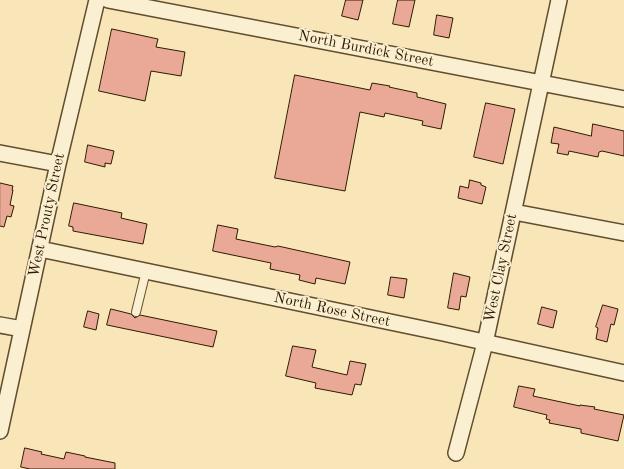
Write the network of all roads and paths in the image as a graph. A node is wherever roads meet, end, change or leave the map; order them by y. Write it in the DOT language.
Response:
graph roads {
  1 [pos="97,0"];
  2 [pos="108,0"];
  3 [pos="559,0"];
  4 [pos="542,82"];
  5 [pos="624,99"];
  6 [pos="0,153"];
  7 [pos="58,164"];
  8 [pos="514,212"];
  9 [pos="624,233"];
  10 [pos="40,249"];
  11 [pos="146,271"];
  12 [pos="136,312"];
  13 [pos="0,325"];
  14 [pos="22,329"];
  15 [pos="485,343"];
  16 [pos="624,373"];
  17 [pos="0,431"];
  18 [pos="456,454"];
  1 -- 7 [label="street, West Prouty Street"];
  2 -- 4 [label="street, North Burdick Street"];
  3 -- 4 [label="street, West Clay Street"];
  4 -- 5 [label="street, North Burdick Street"];
  4 -- 8 [label="street, West Clay Street"];
  6 -- 7 [label="street"];
  7 -- 10 [label="street, West Prouty Street"];
  8 -- 9 [label="street"];
  8 -- 15 [label="street, West Clay Street"];
  10 -- 11 [label="street, North Rose Street"];
  10 -- 14 [label="street, West Prouty Street"];
  11 -- 12 [label="lane"];
  11 -- 15 [label="street, North Rose Street"];
  13 -- 14 [label="street"];
  14 -- 17 [label="street, West Prouty Street"];
  15 -- 16 [label="street, North Rose Street"];
  15 -- 18 [label="street, West Clay Street"];
}
